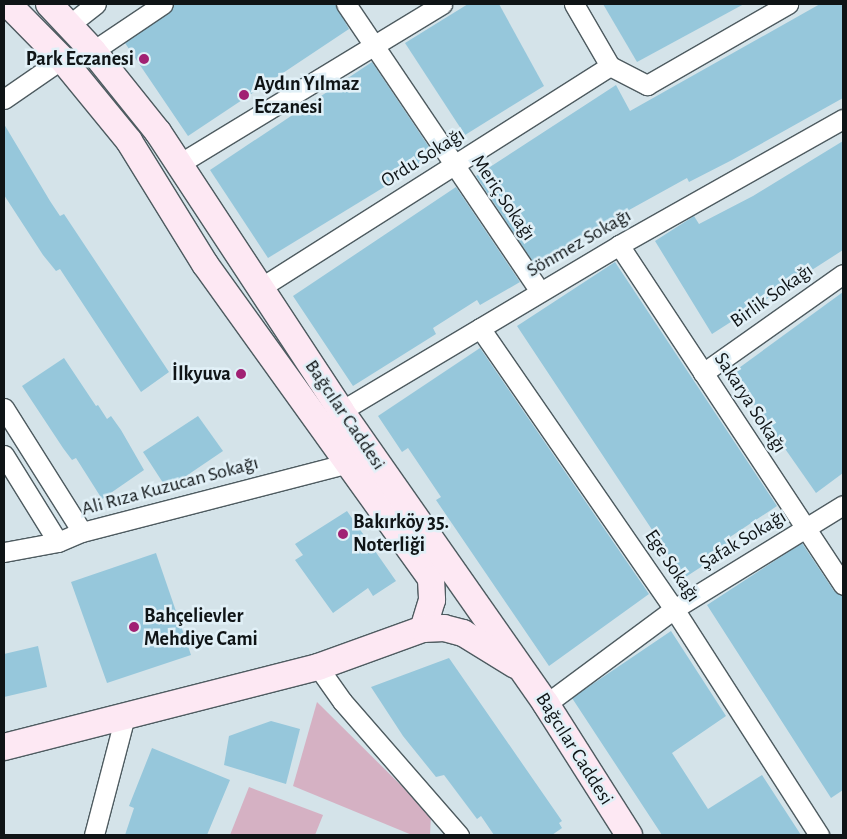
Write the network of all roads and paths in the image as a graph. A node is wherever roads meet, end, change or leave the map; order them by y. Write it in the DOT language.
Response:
graph roads {
  1 [pos="8,4"];
  2 [pos="49,4"];
  3 [pos="96,4"];
  4 [pos="163,4"];
  5 [pos="346,4"];
  6 [pos="442,4"];
  7 [pos="574,4"];
  8 [pos="788,4"];
  9 [pos="69,25"];
  10 [pos="374,45"];
  11 [pos="92,51"];
  12 [pos="62,59"];
  13 [pos="610,66"];
  14 [pos="4,99"];
  15 [pos="843,119"];
  16 [pos="179,164"];
  17 [pos="454,165"];
  18 [pos="619,245"];
  19 [pos="843,274"];
  20 [pos="260,288"];
  21 [pos="540,292"];
  22 [pos="480,328"];
  23 [pos="703,373"];
  24 [pos="4,408"];
  25 [pos="341,411"];
  26 [pos="4,455"];
  27 [pos="348,463"];
  28 [pos="843,505"];
  29 [pos="805,528"];
  30 [pos="82,532"];
  31 [pos="58,542"];
  32 [pos="4,552"];
  33 [pos="843,585"];
  34 [pos="674,608"];
  35 [pos="423,630"];
  36 [pos="318,667"];
  37 [pos="524,670"];
  38 [pos="546,704"];
  39 [pos="125,716"];
  40 [pos="4,747"];
  41 [pos="94,835"];
  42 [pos="458,835"];
  43 [pos="629,835"];
  44 [pos="819,835"];
  1 -- 12 [label="main road"];
  2 -- 9 [label="main road, Bağcılar Caddesi"];
  3 -- 9 [label="street"];
  4 -- 11 [label="street"];
  5 -- 10 [label="street, Meriç Sokağı"];
  6 -- 10 [label="street"];
  7 -- 13 [label="street"];
  8 -- 13 [label="street"];
  9 -- 11 [label="main road, Bağcılar Caddesi"];
  10 -- 16 [label="street"];
  10 -- 17 [label="street, Meriç Sokağı"];
  11 -- 16 [label="main road, Bağcılar Caddesi"];
  12 -- 14 [label="street"];
  12 -- 27 [label="main road"];
  13 -- 17 [label="street, Ordu Sokağı"];
  15 -- 18 [label="street, Sönmez Sokağı"];
  16 -- 20 [label="main road, Bağcılar Caddesi"];
  17 -- 20 [label="street, Ordu Sokağı"];
  17 -- 21 [label="street, Meriç Sokağı"];
  18 -- 21 [label="street, Sönmez Sokağı"];
  18 -- 23 [label="street, Sakarya Sokağı"];
  19 -- 23 [label="street, Birlik Sokağı"];
  20 -- 25 [label="main road, Bağcılar Caddesi"];
  21 -- 22 [label="street, Sönmez Sokağı"];
  22 -- 25 [label="street, Sönmez Sokağı"];
  22 -- 34 [label="street, Ege Sokağı"];
  23 -- 29 [label="street, Sakarya Sokağı"];
  24 -- 30 [label="street"];
  25 -- 37 [label="main road, Bağcılar Caddesi"];
  26 -- 31 [label="street"];
  27 -- 30 [label="street, Ali Rıza Kuzucan Sokağı"];
  27 -- 35 [label="main road"];
  28 -- 29 [label="street, Şafak Sokağı"];
  29 -- 33 [label="street, Sakarya Sokağı"];
  29 -- 34 [label="street, Şafak Sokağı"];
  30 -- 31 [label="street, Ali Rıza Kuzucan Sokağı"];
  31 -- 32 [label="street, Ali Rıza Kuzucan Sokağı"];
  34 -- 38 [label="street, Şafak Sokağı"];
  34 -- 44 [label="street, Ege Sokağı"];
  35 -- 36 [label="main road"];
  35 -- 37 [label="main road"];
  36 -- 39 [label="main road"];
  36 -- 42 [label="street"];
  37 -- 38 [label="main road, Bağcılar Caddesi"];
  38 -- 43 [label="main road, Bağcılar Caddesi"];
  39 -- 40 [label="main road"];
  39 -- 41 [label="street"];
}
